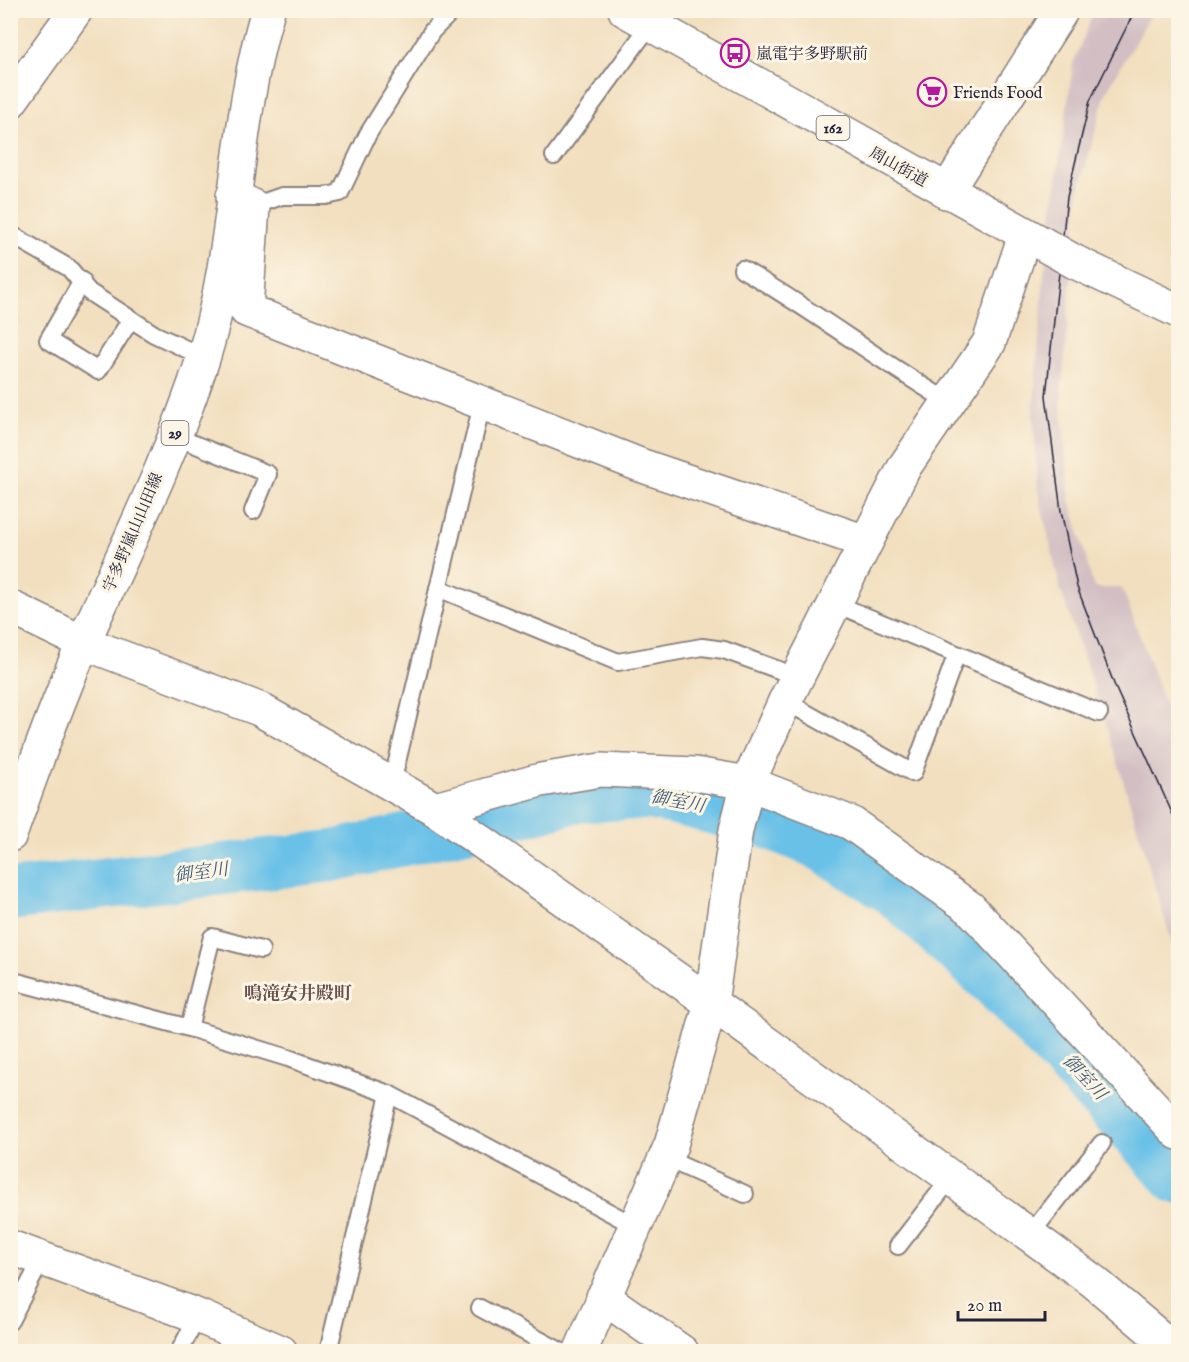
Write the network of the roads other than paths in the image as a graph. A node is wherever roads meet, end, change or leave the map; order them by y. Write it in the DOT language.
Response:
graph roads {
  1 [pos="75,10"];
  2 [pos="268,10"];
  3 [pos="453,10"];
  4 [pos="1062,10"];
  5 [pos="638,18"];
  6 [pos="10,102"];
  7 [pos="554,156"];
  8 [pos="946,192"];
  9 [pos="243,201"];
  10 [pos="10,234"];
  11 [pos="1034,240"];
  12 [pos="742,269"];
  13 [pos="82,281"];
  14 [pos="1179,311"];
  15 [pos="131,319"];
  16 [pos="203,357"];
  17 [pos="949,402"];
  18 [pos="482,404"];
  19 [pos="174,436"];
  20 [pos="253,511"];
  21 [pos="866,542"];
  22 [pos="438,588"];
  23 [pos="836,604"];
  24 [pos="10,607"];
  25 [pos="84,643"];
  26 [pos="956,656"];
  27 [pos="791,689"];
  28 [pos="1099,713"];
  29 [pos="392,783"];
  30 [pos="747,787"];
  31 [pos="17,794"];
  32 [pos="437,811"];
  33 [pos="10,835"];
  34 [pos="261,950"];
  35 [pos="10,980"];
  36 [pos="711,1003"];
  37 [pos="189,1028"];
  38 [pos="389,1094"];
  39 [pos="1179,1133"];
  40 [pos="1102,1143"];
  41 [pos="665,1158"];
  42 [pos="950,1179"];
  43 [pos="745,1194"];
  44 [pos="635,1226"];
  45 [pos="1029,1236"];
  46 [pos="898,1246"];
  47 [pos="10,1247"];
  48 [pos="42,1258"];
  49 [pos="603,1297"];
  50 [pos="480,1308"];
  51 [pos="198,1316"];
  52 [pos="10,1321"];
  53 [pos="179,1352"];
  54 [pos="281,1352"];
  55 [pos="328,1352"];
  56 [pos="562,1352"];
  57 [pos="580,1352"];
  58 [pos="682,1352"];
  59 [pos="1177,1352"];
  1 -- 6 [label="main road"];
  2 -- 9 [label="main road, 宇多野嵐山山田線 / 29"];
  3 -- 9 [label="lane"];
  4 -- 8 [label="main road"];
  5 -- 7 [label="lane"];
  5 -- 8 [label="main road, 周山街道 / 162"];
  8 -- 11 [label="main road, 周山街道 / 162"];
  9 -- 16 [label="main road, 宇多野嵐山山田線 / 29"];
  9 -- 18 [label="main road"];
  10 -- 13 [label="lane"];
  11 -- 14 [label="main road, 周山街道 / 162, bridge"];
  11 -- 17 [label="main road"];
  12 -- 17 [label="lane"];
  13 -- 15 [label="lane"];
  13 -- 15 [label="lane"];
  15 -- 16 [label="lane"];
  16 -- 19 [label="main road, 宇多野嵐山山田線 / 29"];
  17 -- 21 [label="main road"];
  18 -- 21 [label="main road"];
  18 -- 22 [label="lane"];
  19 -- 20 [label="lane"];
  19 -- 25 [label="main road, 宇多野嵐山山田線 / 29"];
  21 -- 23 [label="main road"];
  22 -- 27 [label="lane"];
  22 -- 29 [label="lane"];
  23 -- 26 [label="lane"];
  23 -- 27 [label="main road"];
  24 -- 25 [label="main road"];
  25 -- 29 [label="main road"];
  25 -- 31 [label="main road, 宇多野嵐山山田線 / 29"];
  26 -- 27 [label="lane"];
  26 -- 28 [label="lane"];
  27 -- 30 [label="main road"];
  29 -- 32 [label="main road"];
  30 -- 32 [label="main road"];
  30 -- 36 [label="main road"];
  30 -- 39 [label="main road"];
  31 -- 33 [label="main road, 宇多野嵐山山田線 / 29"];
  32 -- 36 [label="main road"];
  34 -- 37 [label="lane"];
  35 -- 37 [label="lane"];
  36 -- 41 [label="main road"];
  36 -- 42 [label="main road"];
  37 -- 38 [label="lane"];
  38 -- 44 [label="lane"];
  38 -- 55 [label="lane"];
  40 -- 45 [label="lane"];
  41 -- 43 [label="lane"];
  41 -- 44 [label="main road"];
  42 -- 45 [label="main road"];
  42 -- 46 [label="lane"];
  44 -- 49 [label="main road"];
  45 -- 59 [label="main road"];
  47 -- 48 [label="main road"];
  48 -- 51 [label="main road"];
  48 -- 52 [label="lane"];
  49 -- 57 [label="main road"];
  49 -- 58 [label="main road"];
  50 -- 56 [label="lane"];
  51 -- 53 [label="lane"];
  51 -- 54 [label="main road"];
}
